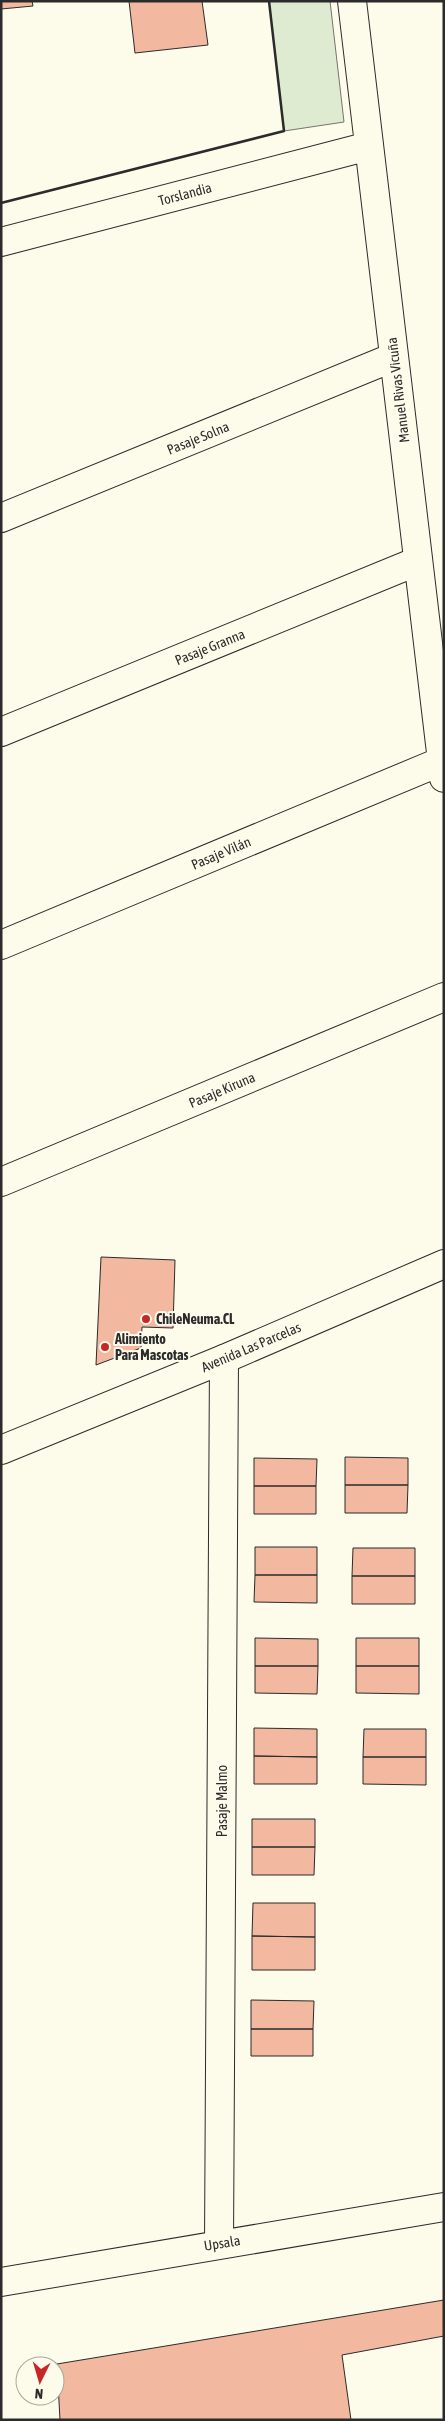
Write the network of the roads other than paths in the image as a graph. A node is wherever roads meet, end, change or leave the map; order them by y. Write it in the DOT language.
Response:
graph roads {
  1 [pos="352,1"];
  2 [pos="369,146"];
  3 [pos="1,242"];
  4 [pos="394,358"];
  5 [pos="1,518"];
  6 [pos="418,561"];
  7 [pos="1,732"];
  8 [pos="443,770"];
  9 [pos="1,945"];
  10 [pos="444,997"];
  11 [pos="1,1182"];
  12 [pos="444,1264"];
  13 [pos="224,1359"];
  14 [pos="1,1450"];
  15 [pos="444,2208"];
  16 [pos="219,2244"];
  17 [pos="1,2282"];
  1 -- 2 [label="street, Manuel Rivas Vicuña"];
  2 -- 3 [label="street, Torslandia"];
  2 -- 4 [label="street, Manuel Rivas Vicuña"];
  4 -- 5 [label="street, Pasaje Solna"];
  4 -- 6 [label="street, Manuel Rivas Vicuña"];
  6 -- 7 [label="street, Pasaje Granna"];
  6 -- 8 [label="street, Manuel Rivas Vicuña"];
  8 -- 9 [label="street, Pasaje Vilán"];
  10 -- 11 [label="street, Pasaje Kiruna"];
  12 -- 13 [label="street, Avenida Las Parcelas"];
  13 -- 14 [label="street, Avenida Las Parcelas"];
  13 -- 16 [label="street, Pasaje Malmo"];
  15 -- 16 [label="street, Upsala"];
  16 -- 17 [label="street, Upsala"];
}
